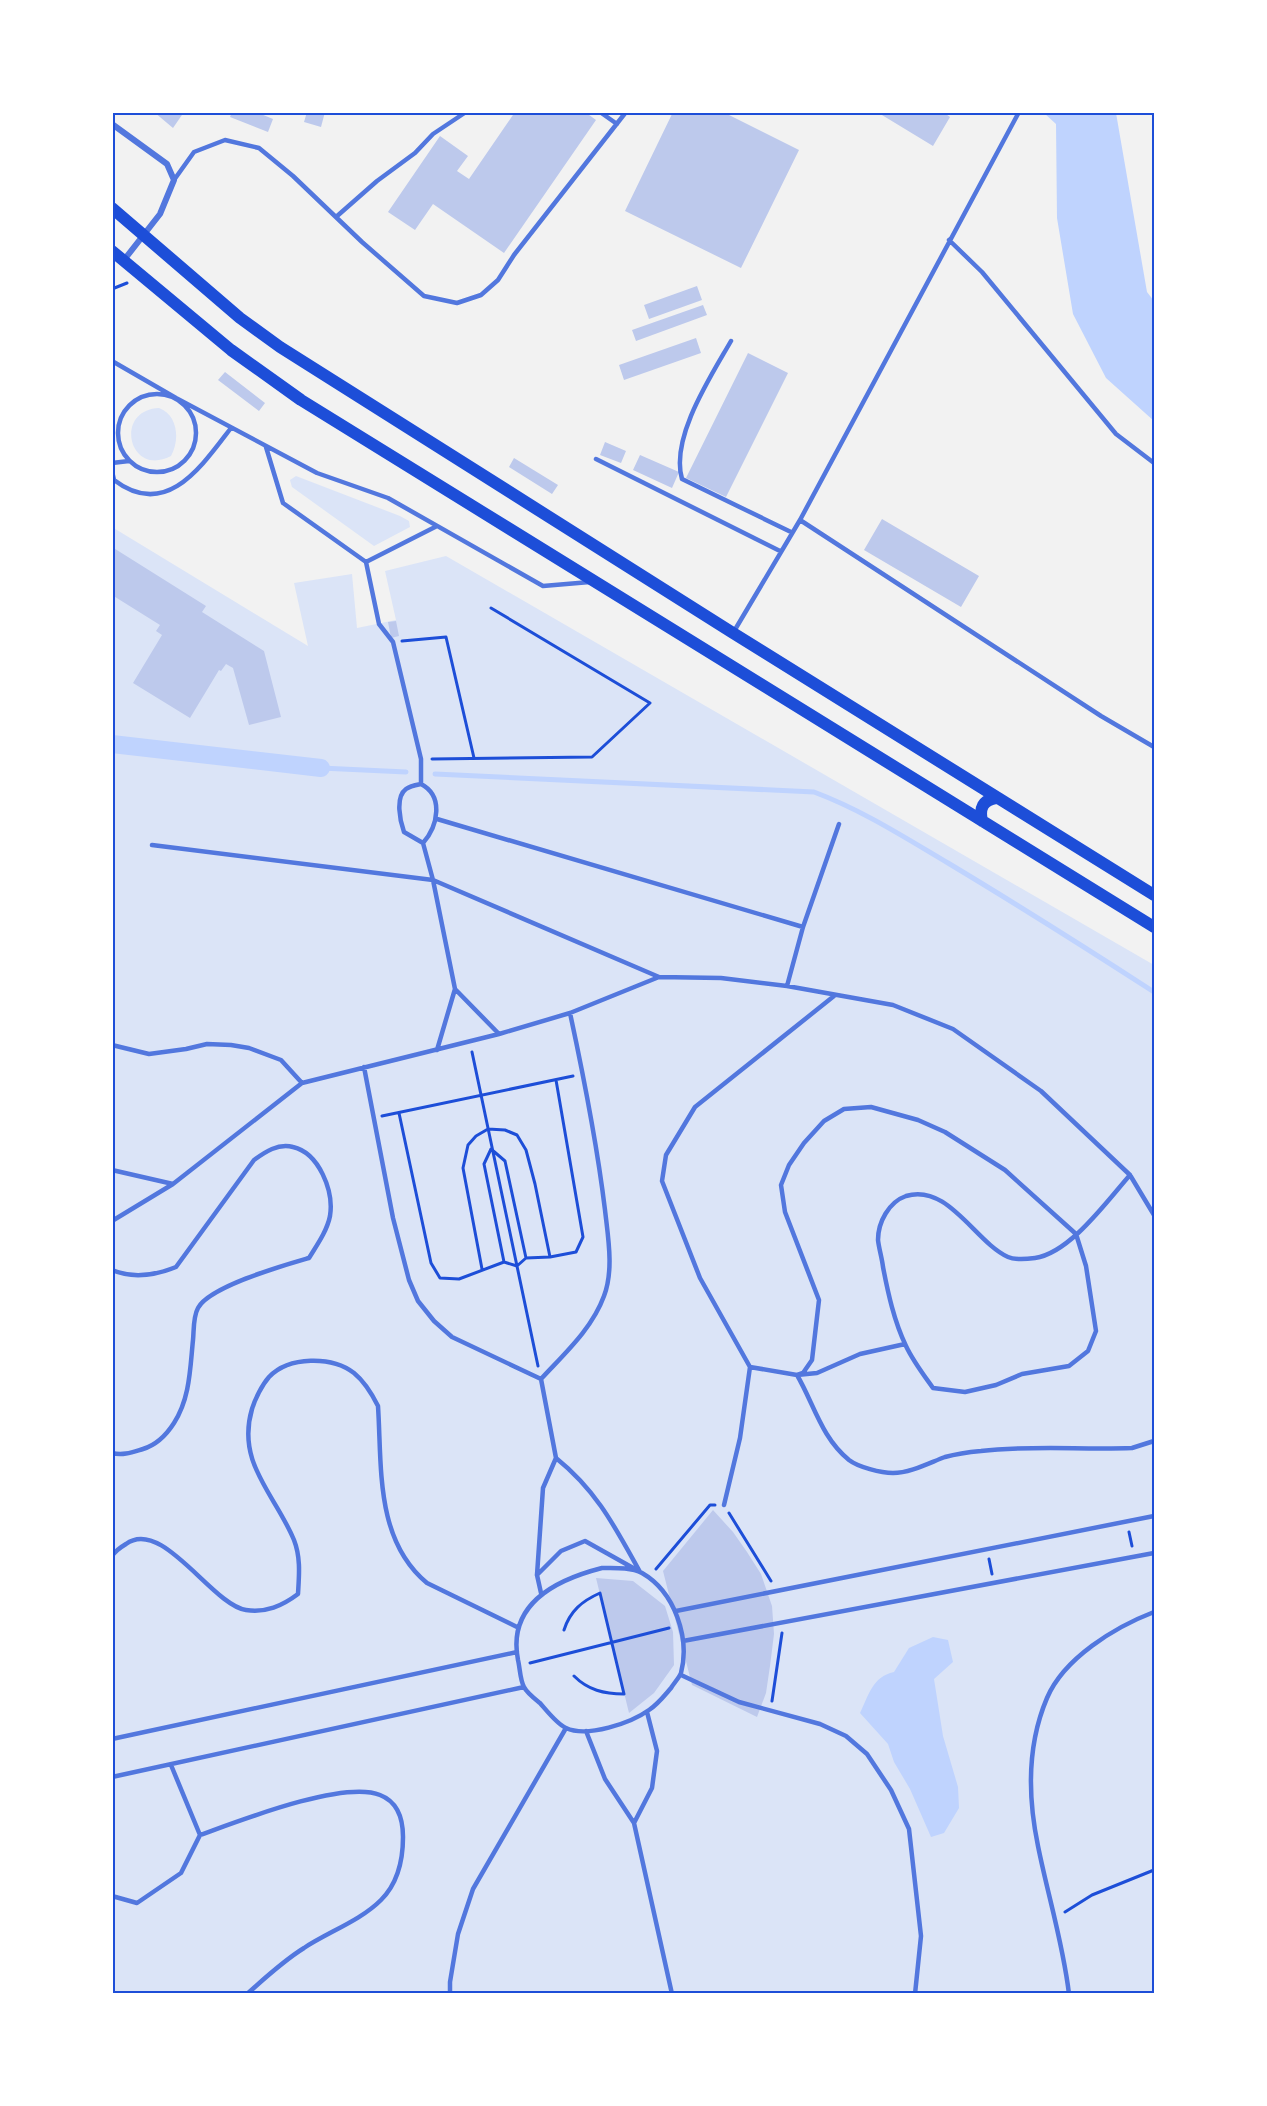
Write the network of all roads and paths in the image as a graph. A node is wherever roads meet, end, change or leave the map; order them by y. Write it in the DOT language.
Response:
graph roads {
  1 [pos="466,112"];
  2 [pos="600,112"];
  3 [pos="626,112"];
  4 [pos="1019,112"];
  5 [pos="112,124"];
  6 [pos="617,124"];
  7 [pos="174,180"];
  8 [pos="112,208"];
  9 [pos="336,217"];
  10 [pos="144,237"];
  11 [pos="949,240"];
  12 [pos="112,251"];
  13 [pos="124,260"];
  14 [pos="731,341"];
  15 [pos="112,362"];
  16 [pos="176,398"];
  17 [pos="231,428"];
  18 [pos="112,434"];
  19 [pos="118,439"];
  20 [pos="266,447"];
  21 [pos="596,459"];
  22 [pos="129,460"];
  23 [pos="112,463"];
  24 [pos="1155,463"];
  25 [pos="112,471"];
  26 [pos="800,520"];
  27 [pos="437,526"];
  28 [pos="791,532"];
  29 [pos="780,551"];
  30 [pos="366,562"];
  31 [pos="595,581"];
  32 [pos="491,608"];
  33 [pos="732,633"];
  34 [pos="393,642"];
  35 [pos="1155,747"];
  36 [pos="474,758"];
  37 [pos="422,759"];
  38 [pos="421,784"];
  39 [pos="996,798"];
  40 [pos="437,819"];
  41 [pos="982,821"];
  42 [pos="839,824"];
  43 [pos="423,843"];
  44 [pos="152,845"];
  45 [pos="433,880"];
  46 [pos="1155,895"];
  47 [pos="803,927"];
  48 [pos="1155,927"];
  49 [pos="658,977"];
  50 [pos="787,986"];
  51 [pos="455,989"];
  52 [pos="834,996"];
  53 [pos="570,1013"];
  54 [pos="499,1034"];
  55 [pos="470,1042"];
  56 [pos="112,1046"];
  57 [pos="437,1050"];
  58 [pos="364,1067"];
  59 [pos="583,1074"];
  60 [pos="555,1080"];
  61 [pos="302,1083"];
  62 [pos="481,1096"];
  63 [pos="399,1113"];
  64 [pos="374,1117"];
  65 [pos="488,1129"];
  66 [pos="491,1149"];
  67 [pos="112,1170"];
  68 [pos="1130,1175"];
  69 [pos="173,1184"];
  70 [pos="1155,1215"];
  71 [pos="112,1221"];
  72 [pos="1076,1234"];
  73 [pos="550,1257"];
  74 [pos="526,1258"];
  75 [pos="504,1262"];
  76 [pos="517,1266"];
  77 [pos="482,1269"];
  78 [pos="112,1270"];
  79 [pos="905,1344"];
  80 [pos="750,1366"];
  81 [pos="797,1375"];
  82 [pos="541,1379"];
  83 [pos="1155,1441"];
  84 [pos="112,1453"];
  85 [pos="556,1458"];
  86 [pos="724,1505"];
  87 [pos="1155,1516"];
  88 [pos="1127,1521"];
  89 [pos="987,1549"];
  90 [pos="1155,1553"];
  91 [pos="112,1556"];
  92 [pos="1134,1557"];
  93 [pos="640,1572"];
  94 [pos="537,1575"];
  95 [pos="648,1578"];
  96 [pos="994,1584"];
  97 [pos="542,1593"];
  98 [pos="676,1611"];
  99 [pos="1155,1612"];
  100 [pos="680,1626"];
  101 [pos="517,1627"];
  102 [pos="564,1630"];
  103 [pos="683,1641"];
  104 [pos="613,1642"];
  105 [pos="517,1652"];
  106 [pos="519,1666"];
  107 [pos="681,1675"];
  108 [pos="574,1676"];
  109 [pos="524,1687"];
  110 [pos="647,1712"];
  111 [pos="566,1728"];
  112 [pos="586,1731"];
  113 [pos="112,1739"];
  114 [pos="171,1765"];
  115 [pos="112,1777"];
  116 [pos="634,1823"];
  117 [pos="200,1835"];
  118 [pos="1155,1870"];
  119 [pos="112,1896"];
  120 [pos="1056,1918"];
  121 [pos="247,1994"];
  122 [pos="450,1994"];
  123 [pos="672,1994"];
  124 [pos="915,1994"];
  125 [pos="1069,1994"];
  1 -- 9 [label="lane"];
  2 -- 6 [label="lane"];
  3 -- 6 [label="lane"];
  4 -- 11 [label="lane"];
  5 -- 7 [label="street"];
  6 -- 9 [label="lane"];
  7 -- 9 [label="lane"];
  7 -- 10 [label="street"];
  8 -- 10 [label="main road"];
  10 -- 13 [label="street"];
  10 -- 33 [label="main road"];
  11 -- 24 [label="lane"];
  11 -- 26 [label="lane"];
  12 -- 13 [label="main road"];
  13 -- 31 [label="main road"];
  14 -- 28 [label="lane"];
  15 -- 16 [label="lane"];
  16 -- 17 [label="lane"];
  16 -- 19 [label="lane"];
  16 -- 22 [label="lane"];
  17 -- 20 [label="lane"];
  17 -- 25 [label="lane"];
  18 -- 19 [label="lane"];
  19 -- 22 [label="lane"];
  20 -- 27 [label="lane"];
  20 -- 30 [label="lane"];
  21 -- 29 [label="lane"];
  22 -- 23 [label="lane"];
  26 -- 28 [label="lane"];
  26 -- 35 [label="lane"];
  27 -- 30 [label="lane"];
  27 -- 31 [label="lane"];
  28 -- 29 [label="lane"];
  29 -- 33 [label="lane"];
  30 -- 34 [label="lane"];
  31 -- 41 [label="main road"];
  32 -- 36 [label="path"];
  33 -- 39 [label="main road"];
  34 -- 36 [label="path"];
  34 -- 37 [label="lane"];
  36 -- 37 [label="path"];
  37 -- 38 [label="lane"];
  38 -- 40 [label="lane"];
  38 -- 43 [label="lane"];
  39 -- 41 [label="main road"];
  39 -- 46 [label="main road"];
  40 -- 43 [label="lane"];
  40 -- 47 [label="lane"];
  41 -- 48 [label="main road"];
  42 -- 47 [label="lane"];
  43 -- 45 [label="lane"];
  44 -- 45 [label="lane"];
  45 -- 49 [label="lane"];
  45 -- 51 [label="lane"];
  47 -- 50 [label="lane"];
  49 -- 50 [label="lane"];
  49 -- 53 [label="lane"];
  50 -- 52 [label="lane"];
  51 -- 54 [label="lane"];
  51 -- 57 [label="lane"];
  52 -- 68 [label="lane"];
  52 -- 80 [label="lane"];
  53 -- 54 [label="lane"];
  53 -- 59 [label="lane"];
  54 -- 55 [label="lane"];
  55 -- 57 [label="lane"];
  55 -- 62 [label="path"];
  56 -- 61 [label="lane"];
  57 -- 58 [label="lane"];
  58 -- 61 [label="lane"];
  58 -- 64 [label="lane"];
  59 -- 60 [label="path"];
  59 -- 82 [label="lane"];
  60 -- 62 [label="path"];
  60 -- 73 [label="path"];
  61 -- 69 [label="lane"];
  62 -- 63 [label="path"];
  62 -- 65 [label="path"];
  63 -- 64 [label="path"];
  63 -- 77 [label="path"];
  64 -- 82 [label="lane"];
  65 -- 66 [label="path"];
  65 -- 73 [label="path"];
  65 -- 77 [label="path"];
  66 -- 74 [label="path"];
  66 -- 75 [label="path"];
  66 -- 76 [label="path"];
  67 -- 69 [label="lane"];
  68 -- 70 [label="lane"];
  68 -- 72 [label="lane"];
  69 -- 71 [label="lane"];
  72 -- 79 [label="lane"];
  72 -- 79 [label="lane"];
  72 -- 81 [label="lane"];
  73 -- 74 [label="path"];
  74 -- 76 [label="path"];
  75 -- 76 [label="path"];
  75 -- 77 [label="path"];
  76 -- 82 [label="path"];
  78 -- 84 [label="lane"];
  79 -- 81 [label="lane"];
  80 -- 81 [label="lane"];
  80 -- 86 [label="lane"];
  81 -- 83 [label="lane"];
  82 -- 85 [label="lane"];
  85 -- 93 [label="lane"];
  85 -- 94 [label="lane"];
  86 -- 95 [label="path"];
  87 -- 88 [label="lane"];
  88 -- 89 [label="lane"];
  88 -- 92 [label="path"];
  89 -- 96 [label="path"];
  89 -- 98 [label="lane"];
  90 -- 92 [label="lane"];
  91 -- 101 [label="lane"];
  92 -- 96 [label="lane"];
  93 -- 94 [label="lane"];
  93 -- 95 [label="lane"];
  93 -- 97 [label="lane"];
  94 -- 97 [label="lane"];
  95 -- 98 [label="lane"];
  96 -- 103 [label="lane"];
  97 -- 101 [label="lane"];
  98 -- 100 [label="lane"];
  99 -- 120 [label="lane"];
  100 -- 103 [label="lane"];
  100 -- 104 [label="path"];
  101 -- 105 [label="lane"];
  102 -- 104 [label="path"];
  103 -- 107 [label="lane"];
  104 -- 106 [label="path"];
  104 -- 108 [label="path"];
  105 -- 106 [label="lane"];
  105 -- 113 [label="lane"];
  106 -- 109 [label="lane"];
  107 -- 110 [label="lane"];
  107 -- 124 [label="lane"];
  109 -- 111 [label="lane"];
  109 -- 114 [label="lane"];
  110 -- 112 [label="lane"];
  110 -- 116 [label="lane"];
  111 -- 112 [label="lane"];
  111 -- 122 [label="lane"];
  112 -- 116 [label="lane"];
  114 -- 115 [label="lane"];
  114 -- 117 [label="lane"];
  116 -- 123 [label="lane"];
  117 -- 119 [label="lane"];
  117 -- 121 [label="lane"];
  118 -- 120 [label="path"];
  120 -- 125 [label="lane"];
}
